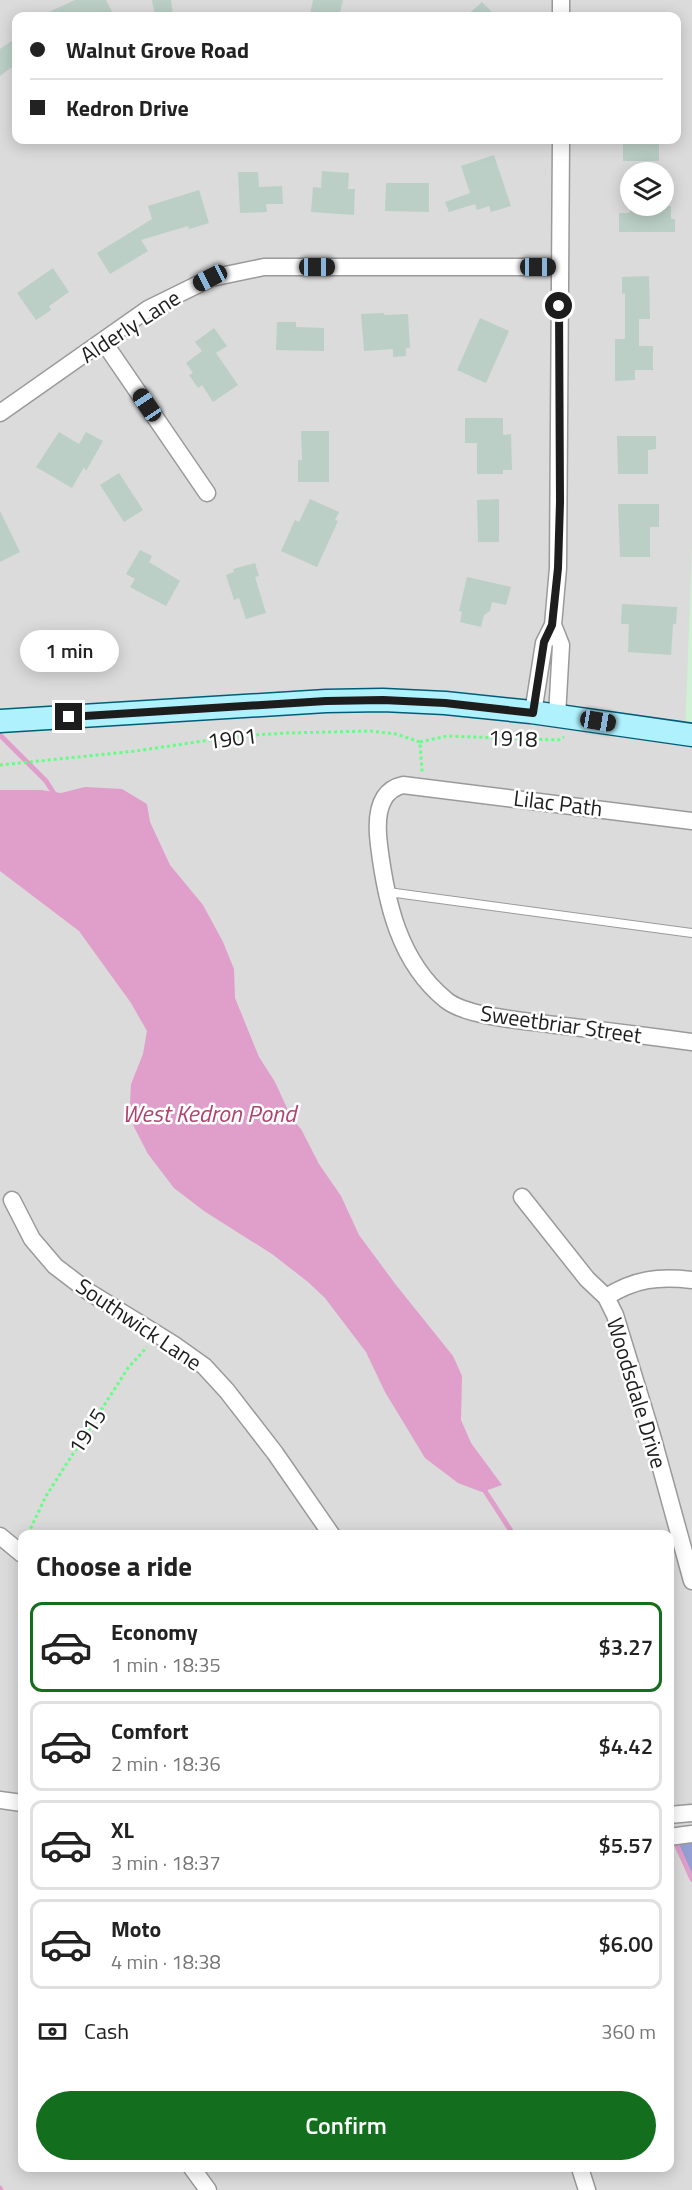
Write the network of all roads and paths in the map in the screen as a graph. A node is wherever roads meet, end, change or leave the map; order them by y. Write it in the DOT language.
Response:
graph roads {
  1 [pos="561,144"];
  2 [pos="560,267"];
  3 [pos="104,341"];
  4 [pos="0,413"];
  5 [pos="207,494"];
  6 [pos="552,625"];
  7 [pos="533,713"];
  8 [pos="563,717"];
  9 [pos="0,721"];
  10 [pos="692,735"];
  11 [pos="420,742"];
  12 [pos="0,765"];
  13 [pos="423,786"];
  14 [pos="692,821"];
  15 [pos="387,892"];
  16 [pos="692,933"];
  17 [pos="692,1042"];
  18 [pos="522,1197"];
  19 [pos="12,1200"];
  20 [pos="692,1280"];
  21 [pos="606,1298"];
  22 [pos="158,1335"];
  23 [pos="30,1530"];
  24 [pos="328,1530"];
  25 [pos="0,1536"];
  26 [pos="18,1551"];
  27 [pos="692,1581"];
  28 [pos="0,1800"];
  29 [pos="18,1802"];
  30 [pos="692,1813"];
  31 [pos="674,1815"];
  32 [pos="692,1834"];
  33 [pos="674,1836"];
  34 [pos="195,2172"];
  35 [pos="581,2172"];
  36 [pos="208,2190"];
  37 [pos="587,2190"];
  1 -- 2 [label="street"];
  2 -- 3 [label="street, Alderly Lane"];
  2 -- 6 [label="street"];
  3 -- 4 [label="street, Alderly Lane"];
  3 -- 5 [label="street"];
  6 -- 7 [label="street"];
  6 -- 8 [label="street"];
  7 -- 8 [label="street"];
  7 -- 9 [label="street"];
  8 -- 10 [label="street"];
  8 -- 11 [label="path, 1918"];
  11 -- 12 [label="path, 1901"];
  11 -- 13 [label="path"];
  13 -- 14 [label="street, Lilac Path"];
  13 -- 15 [label="street, Sweetbriar Street"];
  15 -- 16 [label="lane"];
  15 -- 17 [label="street, Sweetbriar Street"];
  18 -- 21 [label="street, Woodsdale Drive"];
  19 -- 22 [label="street, Southwick Lane"];
  20 -- 21 [label="street"];
  21 -- 27 [label="street, Woodsdale Drive"];
  22 -- 23 [label="path, 1915"];
  22 -- 24 [label="street, Southwick Lane"];
  25 -- 26 [label="street"];
  28 -- 29 [label="street"];
  30 -- 31 [label="street"];
  32 -- 33 [label="street"];
  34 -- 36 [label="street"];
  35 -- 37 [label="street"];
}
